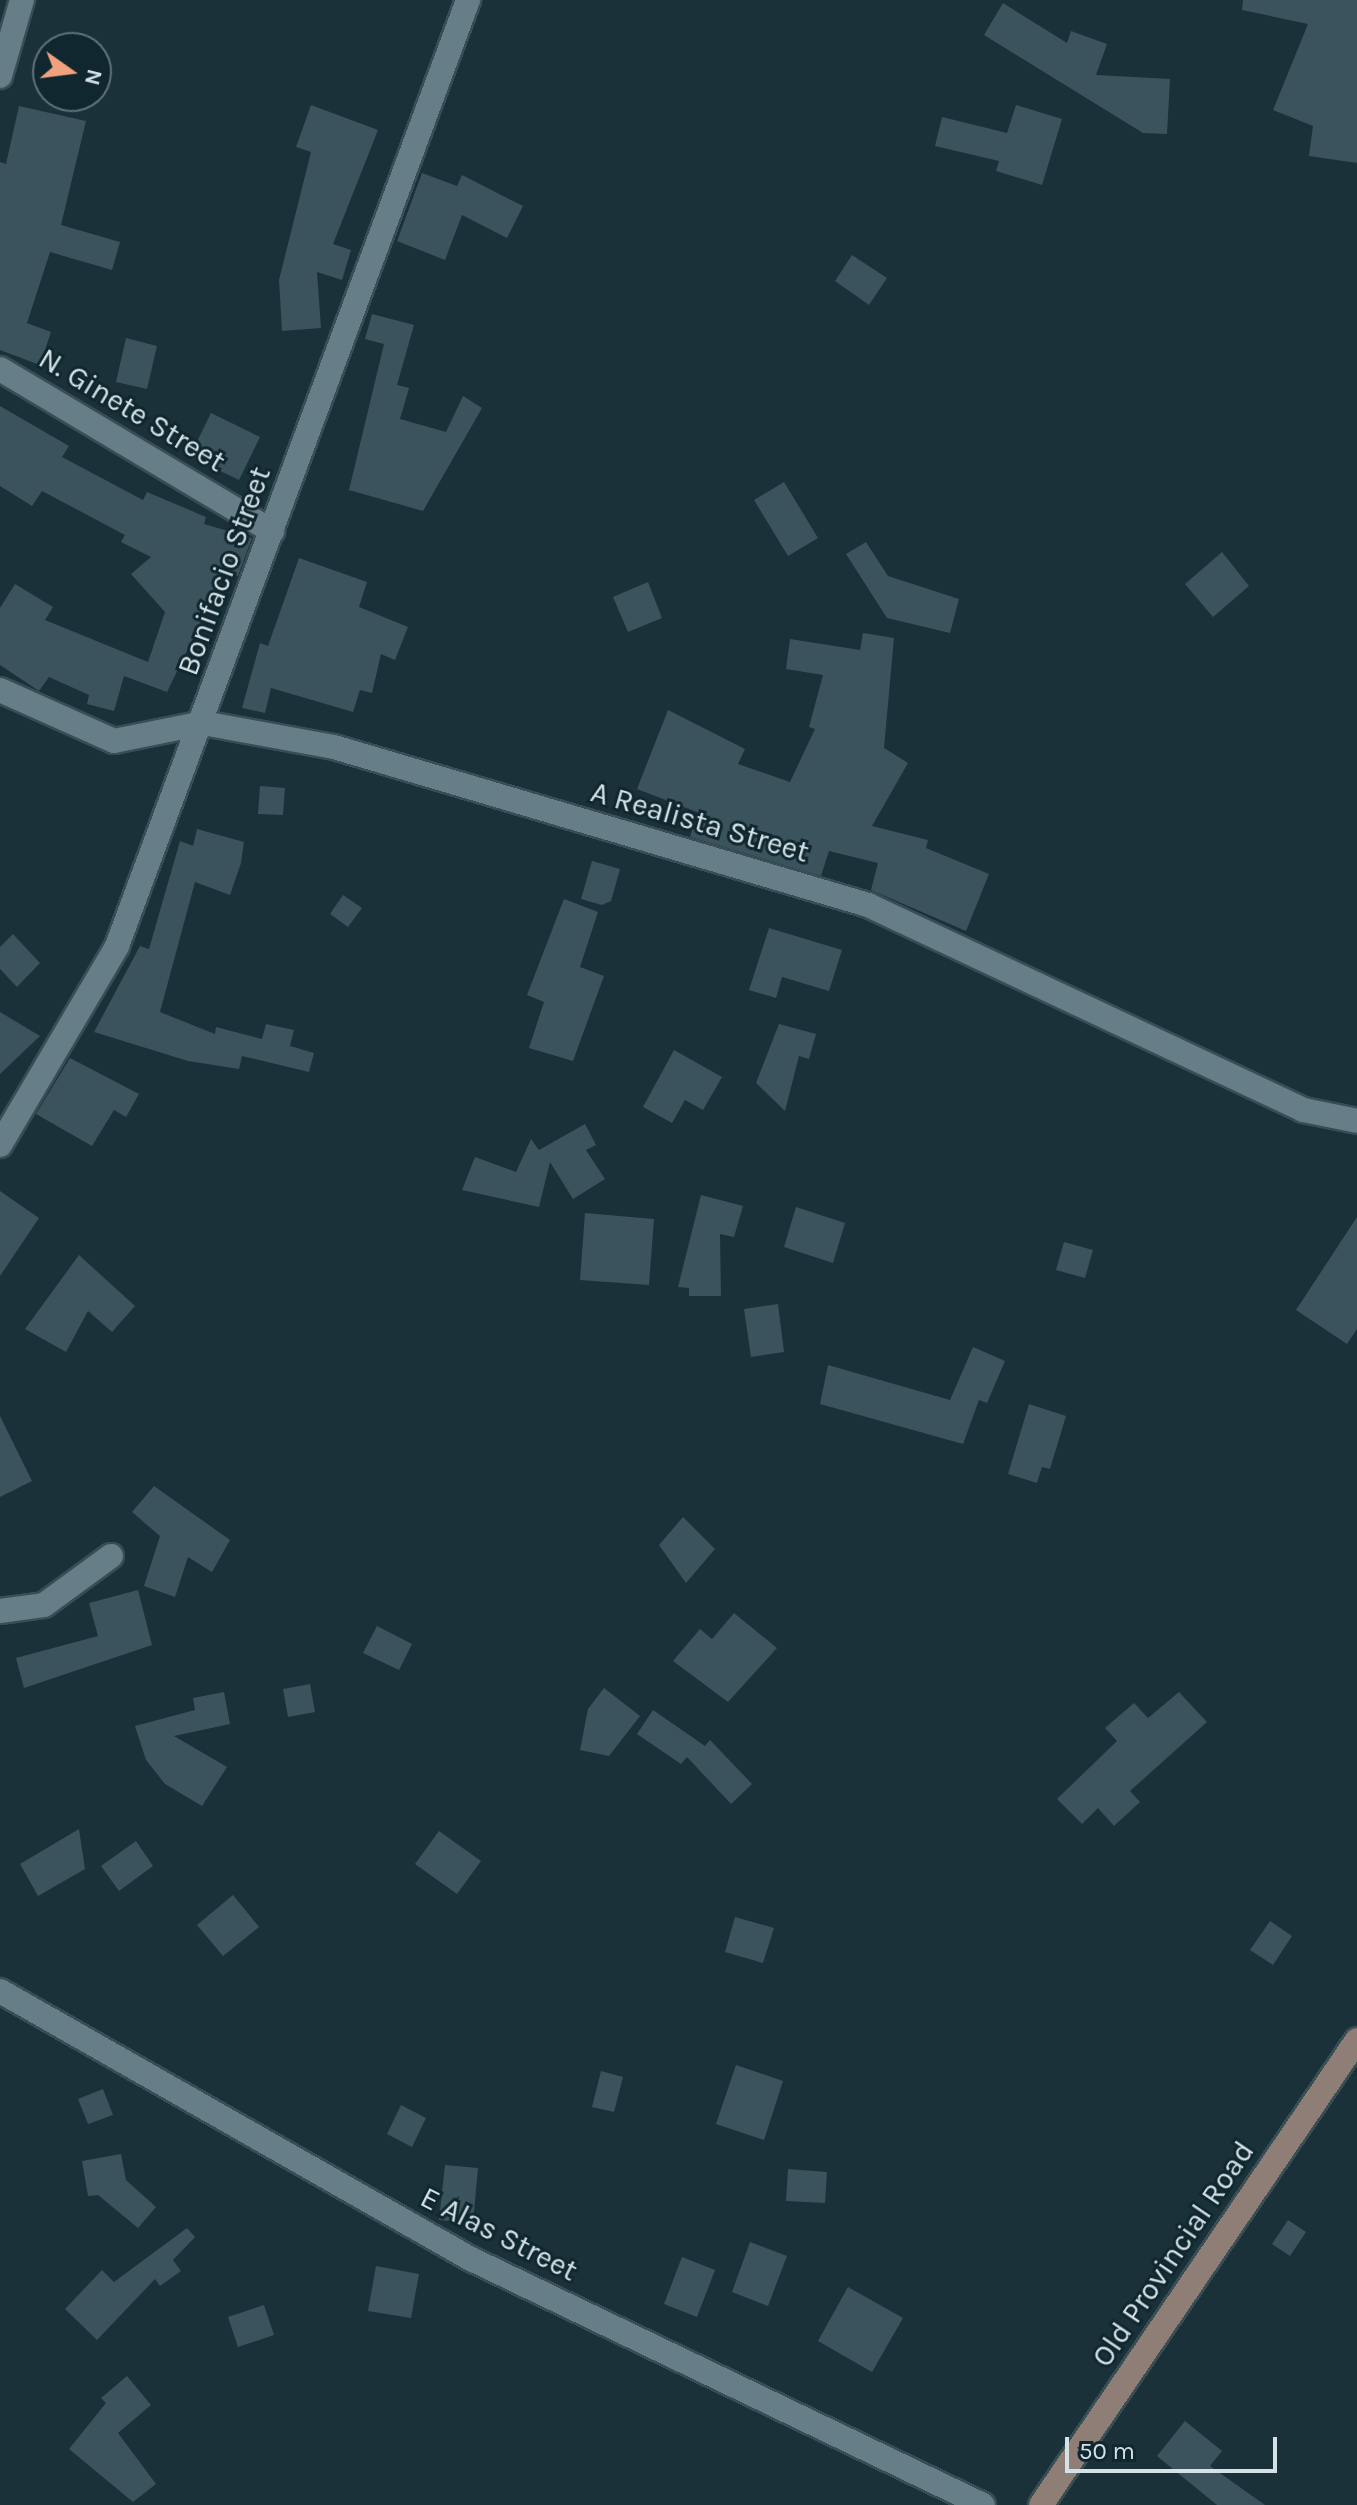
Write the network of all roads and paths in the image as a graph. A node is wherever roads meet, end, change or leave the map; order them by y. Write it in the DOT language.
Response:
graph roads {
  1 [pos="22,0"];
  2 [pos="468,0"];
  3 [pos="0,76"];
  4 [pos="0,369"];
  5 [pos="272,531"];
  6 [pos="0,690"];
  7 [pos="203,723"];
  8 [pos="1357,1121"];
  9 [pos="0,1145"];
  10 [pos="111,1556"];
  11 [pos="0,1611"];
  12 [pos="0,1991"];
  13 [pos="1357,2040"];
  14 [pos="983,2505"];
  15 [pos="1041,2505"];
  1 -- 3 [label="street"];
  2 -- 5 [label="street, Bonifacio Street"];
  4 -- 5 [label="street, N. Ginete Street"];
  5 -- 7 [label="street, Bonifacio Street"];
  6 -- 7 [label="street, A Realista Street"];
  7 -- 8 [label="street, A Realista Street"];
  7 -- 9 [label="street, Bonifacio Street"];
  10 -- 11 [label="street"];
  12 -- 14 [label="street, E Alas Street"];
  13 -- 15 [label="main road, Old Provincial Road"];
}
